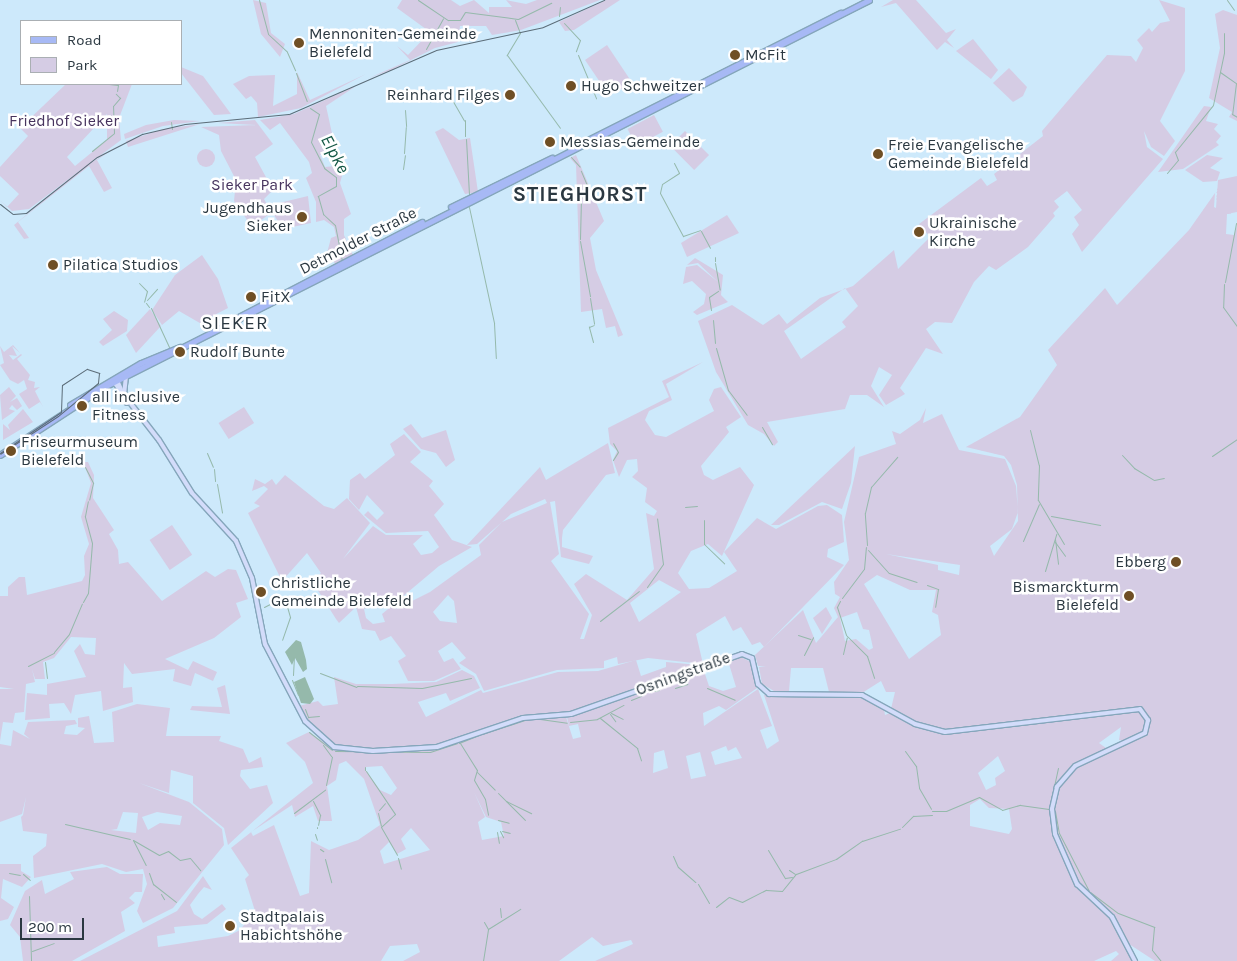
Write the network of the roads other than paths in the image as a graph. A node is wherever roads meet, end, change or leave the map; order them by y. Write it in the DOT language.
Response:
graph roads {
  1 [pos="863,0"];
  2 [pos="868,0"];
  3 [pos="810,30"];
  4 [pos="289,292"];
  5 [pos="129,374"];
  6 [pos="115,380"];
  7 [pos="118,391"];
  8 [pos="124,395"];
  9 [pos="89,396"];
  10 [pos="128,405"];
  11 [pos="19,441"];
  12 [pos="0,453"];
  13 [pos="1135,961"];
  1 -- 3 [label="main road, Detmolder Straße"];
  2 -- 3 [label="main road, Detmolder Straße"];
  3 -- 4 [label="main road, Detmolder Straße"];
  4 -- 5 [label="main road, Detmolder Straße"];
  4 -- 6 [label="main road, Detmolder Straße"];
  5 -- 6 [label="main road, Detmolder Straße"];
  5 -- 8 [label="main road"];
  6 -- 7 [label="main road, Osningstraße"];
  6 -- 8 [label="main road, Osningstraße"];
  6 -- 9 [label="main road, Detmolder Straße"];
  6 -- 11 [label="main road, Detmolder Straße"];
  7 -- 9 [label="main road"];
  7 -- 10 [label="main road, Osningstraße"];
  8 -- 10 [label="main road, Osningstraße"];
  9 -- 11 [label="main road, Detmolder Straße"];
  10 -- 13 [label="main road, Osningstraße"];
  11 -- 12 [label="main road, Detmolder Straße"];
}
